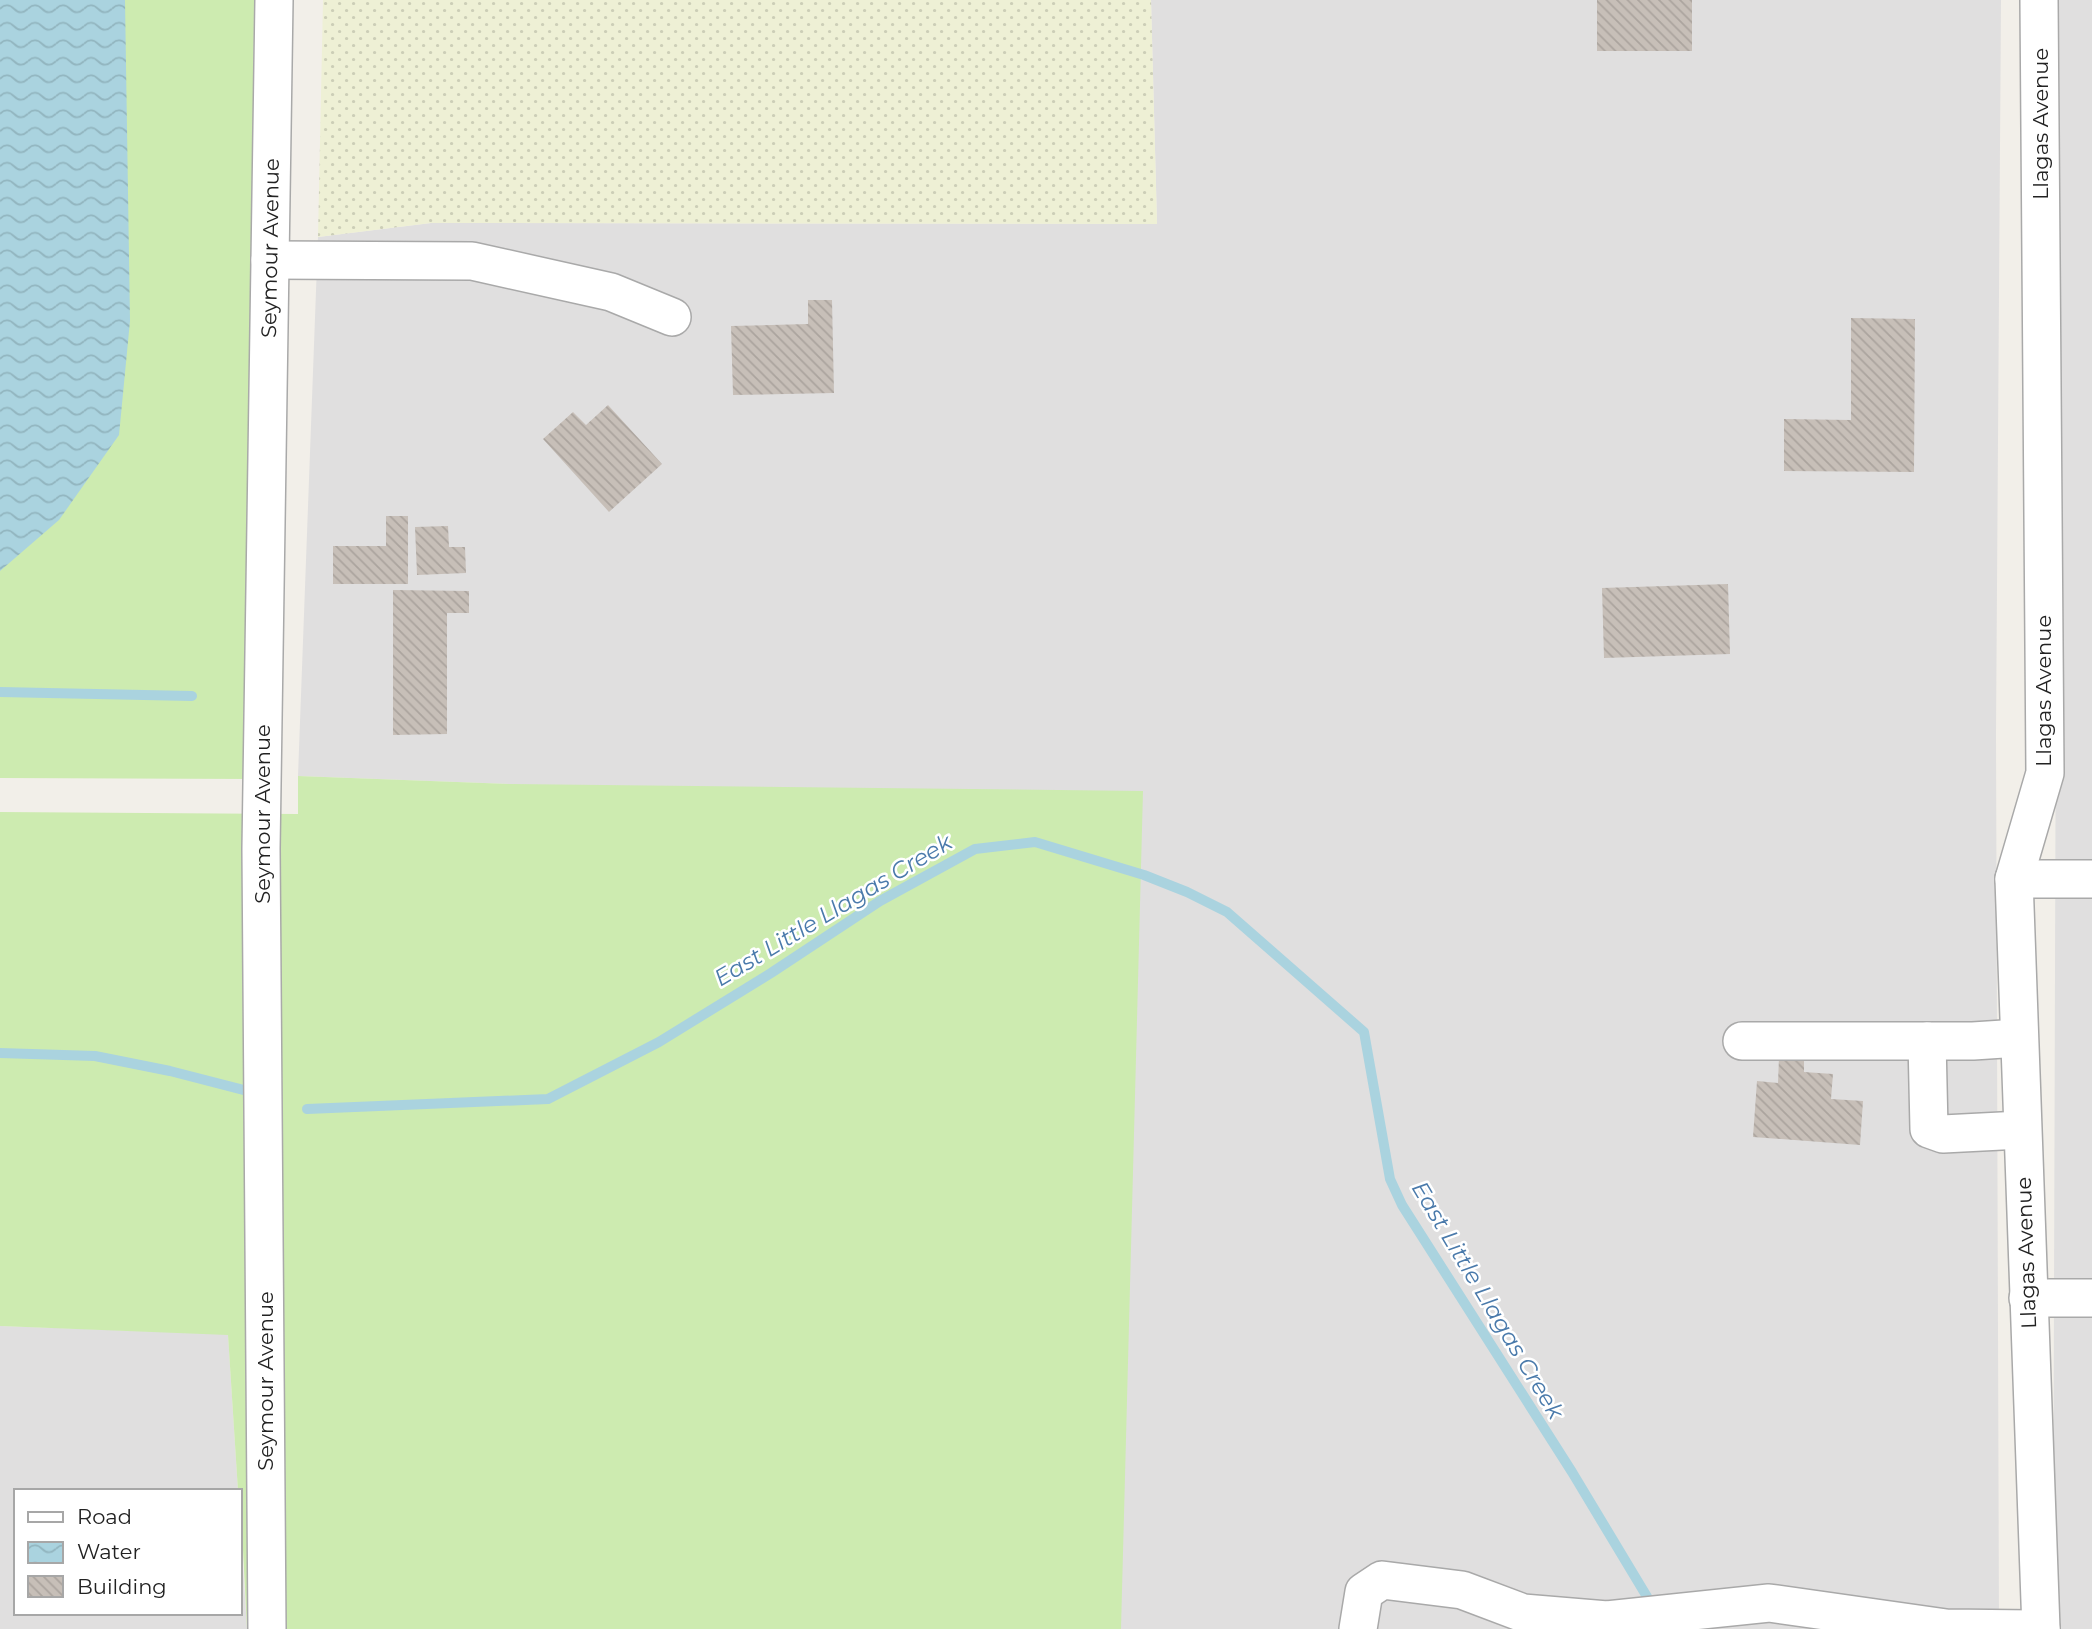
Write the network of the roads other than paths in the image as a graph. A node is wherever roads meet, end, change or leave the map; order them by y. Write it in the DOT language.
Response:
graph roads {
  1 [pos="274,0"];
  2 [pos="2039,0"];
  3 [pos="270,260"];
  4 [pos="672,317"];
  5 [pos="2014,879"];
  6 [pos="2092,879"];
  7 [pos="2019,1038"];
  8 [pos="1742,1041"];
  9 [pos="1927,1041"];
  10 [pos="2021,1130"];
  11 [pos="2028,1298"];
  12 [pos="2092,1298"];
  13 [pos="267,1629"];
  14 [pos="1358,1629"];
  15 [pos="2041,1629"];
  1 -- 3 [label="street, Seymour Avenue"];
  2 -- 5 [label="street, Llagas Avenue"];
  3 -- 4 [label="street"];
  3 -- 13 [label="street, Seymour Avenue"];
  5 -- 6 [label="street"];
  5 -- 7 [label="street, Llagas Avenue"];
  7 -- 9 [label="street"];
  7 -- 10 [label="street, Llagas Avenue"];
  8 -- 9 [label="street"];
  9 -- 10 [label="street"];
  10 -- 11 [label="street, Llagas Avenue"];
  11 -- 12 [label="street"];
  11 -- 15 [label="street, Llagas Avenue"];
  14 -- 15 [label="street"];
}
